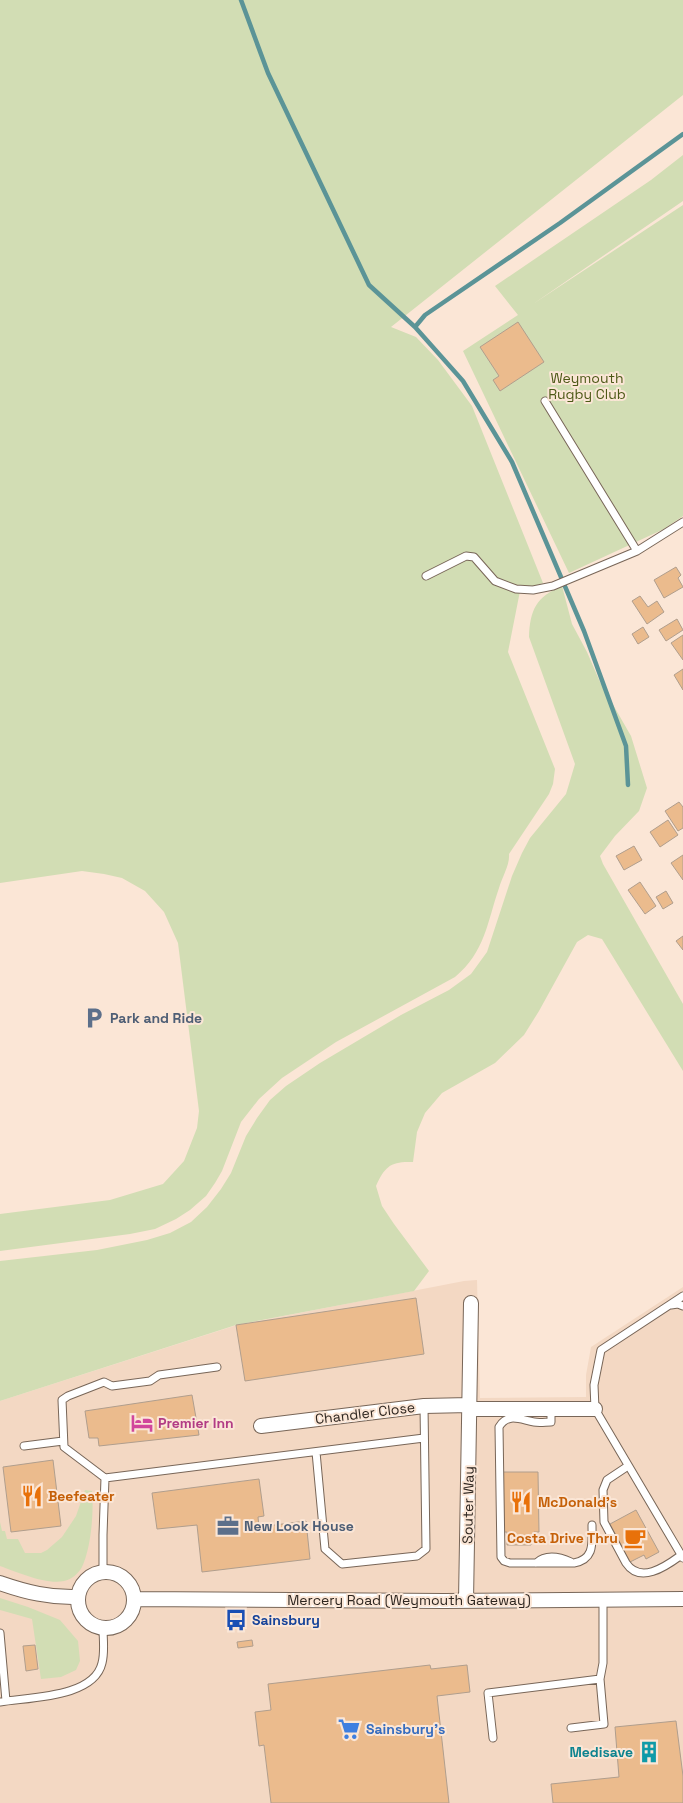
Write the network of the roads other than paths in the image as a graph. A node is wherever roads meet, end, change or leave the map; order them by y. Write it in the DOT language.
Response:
graph roads {
  1 [pos="544,401"];
  2 [pos="683,522"];
  3 [pos="636,551"];
  4 [pos="426,576"];
  5 [pos="683,1296"];
  6 [pos="471,1303"];
  7 [pos="670,1305"];
  8 [pos="683,1306"];
  9 [pos="218,1367"];
  10 [pos="424,1406"];
  11 [pos="469,1407"];
  12 [pos="595,1410"];
  13 [pos="551,1416"];
  14 [pos="261,1426"];
  15 [pos="424,1438"];
  16 [pos="63,1442"];
  17 [pos="24,1446"];
  18 [pos="316,1452"];
  19 [pos="628,1466"];
  20 [pos="105,1478"];
  21 [pos="592,1525"];
  22 [pos="682,1557"];
  23 [pos="103,1572"];
  24 [pos="0,1583"];
  25 [pos="78,1597"];
  26 [pos="604,1598"];
  27 [pos="134,1599"];
  28 [pos="683,1599"];
  29 [pos="466,1601"];
  30 [pos="103,1628"];
  31 [pos="0,1633"];
  32 [pos="600,1679"];
  33 [pos="3,1701"];
  34 [pos="571,1728"];
  35 [pos="493,1738"];
  1 -- 3 [label="lane"];
  2 -- 3 [label="lane"];
  3 -- 4 [label="lane"];
  5 -- 7 [label="lane"];
  6 -- 11 [label="street, Souter Way"];
  7 -- 8 [label="lane"];
  7 -- 12 [label="lane"];
  9 -- 16 [label="lane"];
  10 -- 11 [label="street, Chandler Close"];
  10 -- 14 [label="street, Chandler Close"];
  10 -- 15 [label="lane"];
  11 -- 13 [label="street"];
  11 -- 29 [label="street, Souter Way"];
  12 -- 13 [label="street"];
  12 -- 19 [label="lane"];
  13 -- 21 [label="lane"];
  15 -- 18 [label="lane"];
  15 -- 18 [label="lane"];
  16 -- 17 [label="lane"];
  16 -- 20 [label="lane"];
  18 -- 20 [label="lane"];
  19 -- 22 [label="lane"];
  19 -- 22 [label="lane"];
  20 -- 23 [label="lane"];
  23 -- 25 [label="street"];
  23 -- 27 [label="street"];
  24 -- 25 [label="street"];
  25 -- 30 [label="street"];
  26 -- 28 [label="street, Mercery Road (Weymouth Gateway)"];
  26 -- 29 [label="street, Mercery Road (Weymouth Gateway)"];
  26 -- 32 [label="lane"];
  27 -- 29 [label="street, Mercery Road (Weymouth Gateway)"];
  27 -- 30 [label="street"];
  30 -- 33 [label="lane"];
  31 -- 33 [label="lane"];
  32 -- 34 [label="lane"];
  32 -- 35 [label="lane"];
}
